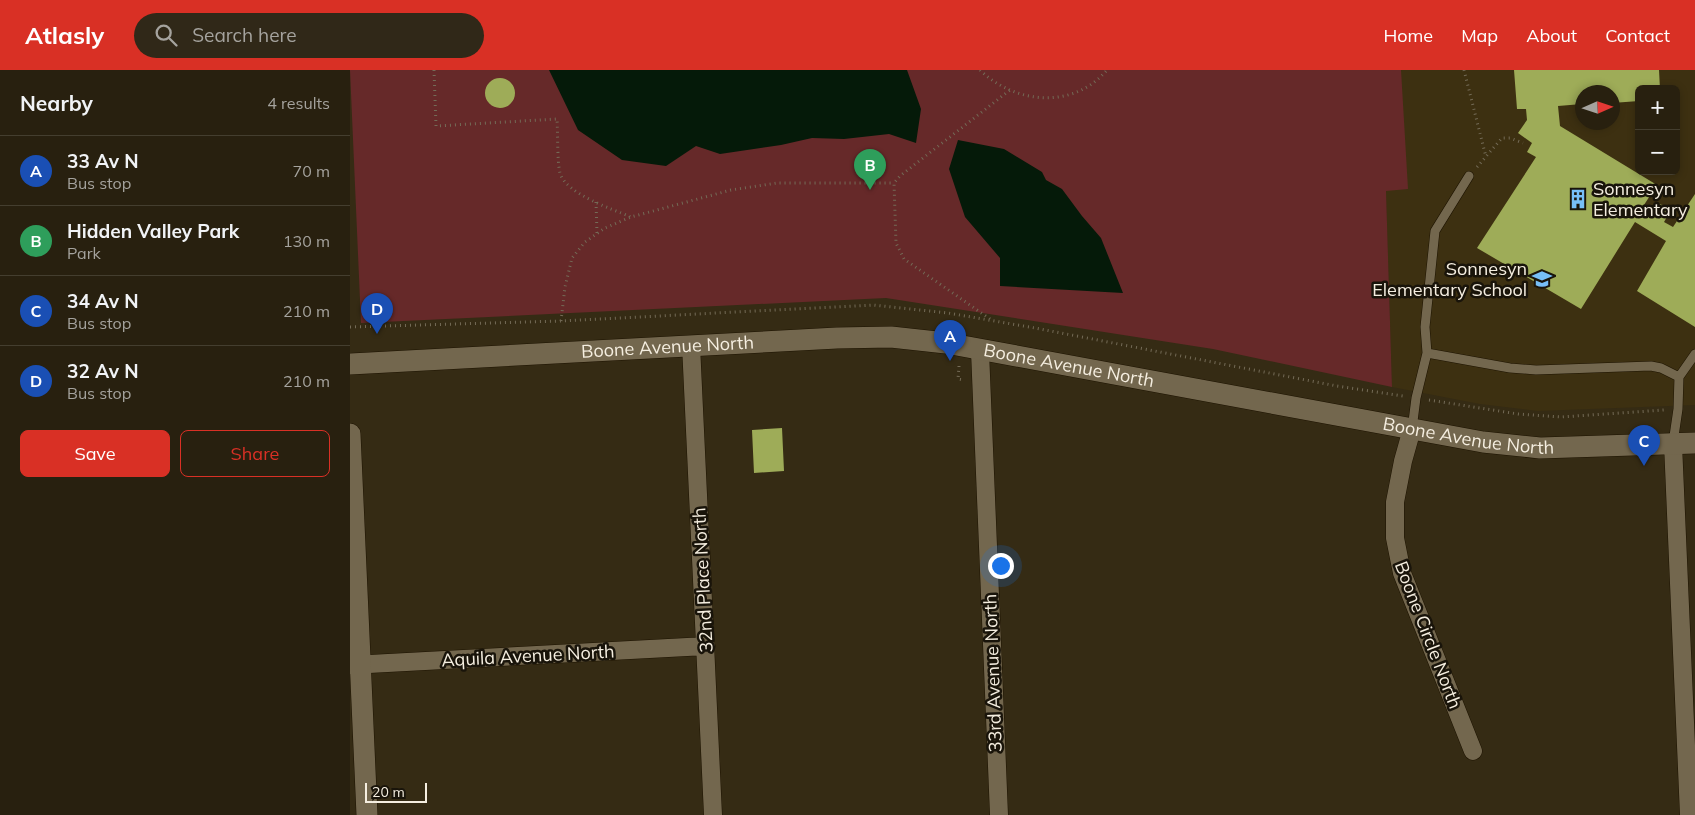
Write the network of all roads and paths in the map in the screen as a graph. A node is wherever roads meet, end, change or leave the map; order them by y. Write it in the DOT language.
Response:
graph roads {
  1 [pos="434,70"];
  2 [pos="980,70"];
  3 [pos="1107,70"];
  4 [pos="1464,70"];
  5 [pos="1010,90"];
  6 [pos="1523,143"];
  7 [pos="1486,157"];
  8 [pos="1469,176"];
  9 [pos="894,182"];
  10 [pos="596,202"];
  11 [pos="631,217"];
  12 [pos="598,233"];
  13 [pos="991,320"];
  14 [pos="561,321"];
  15 [pos="691,345"];
  16 [pos="980,351"];
  17 [pos="1427,352"];
  18 [pos="1695,354"];
  19 [pos="350,364"];
  20 [pos="1679,377"];
  21 [pos="1412,429"];
  22 [pos="350,434"];
  23 [pos="1695,443"];
  24 [pos="1672,444"];
  25 [pos="706,646"];
  26 [pos="355,665"];
  27 [pos="1473,751"];
  28 [pos="367,815"];
  29 [pos="713,815"];
  30 [pos="999,815"];
  31 [pos="1688,815"];
  1 -- 10 [label="path"];
  2 -- 5 [label="path"];
  3 -- 5 [label="path"];
  4 -- 7 [label="path"];
  5 -- 9 [label="path"];
  6 -- 7 [label="path"];
  7 -- 8 [label="path"];
  8 -- 17 [label="lane"];
  9 -- 11 [label="path"];
  9 -- 13 [label="path"];
  10 -- 11 [label="path"];
  10 -- 12 [label="path"];
  11 -- 12 [label="path"];
  12 -- 14 [label="path"];
  15 -- 16 [label="street, Boone Avenue North"];
  15 -- 19 [label="street, Boone Avenue North"];
  15 -- 25 [label="street, 32nd Place North"];
  16 -- 21 [label="street, Boone Avenue North"];
  16 -- 30 [label="street, 33rd Avenue North"];
  17 -- 20 [label="lane"];
  17 -- 21 [label="lane"];
  18 -- 20 [label="lane"];
  20 -- 24 [label="lane"];
  21 -- 24 [label="street, Boone Avenue North"];
  21 -- 27 [label="street, Boone Circle North"];
  22 -- 26 [label="street"];
  23 -- 24 [label="street, Boone Avenue North"];
  24 -- 31 [label="street"];
  25 -- 26 [label="street, Aquila Avenue North"];
  25 -- 29 [label="street, 32nd Place North"];
  26 -- 28 [label="street"];
}
